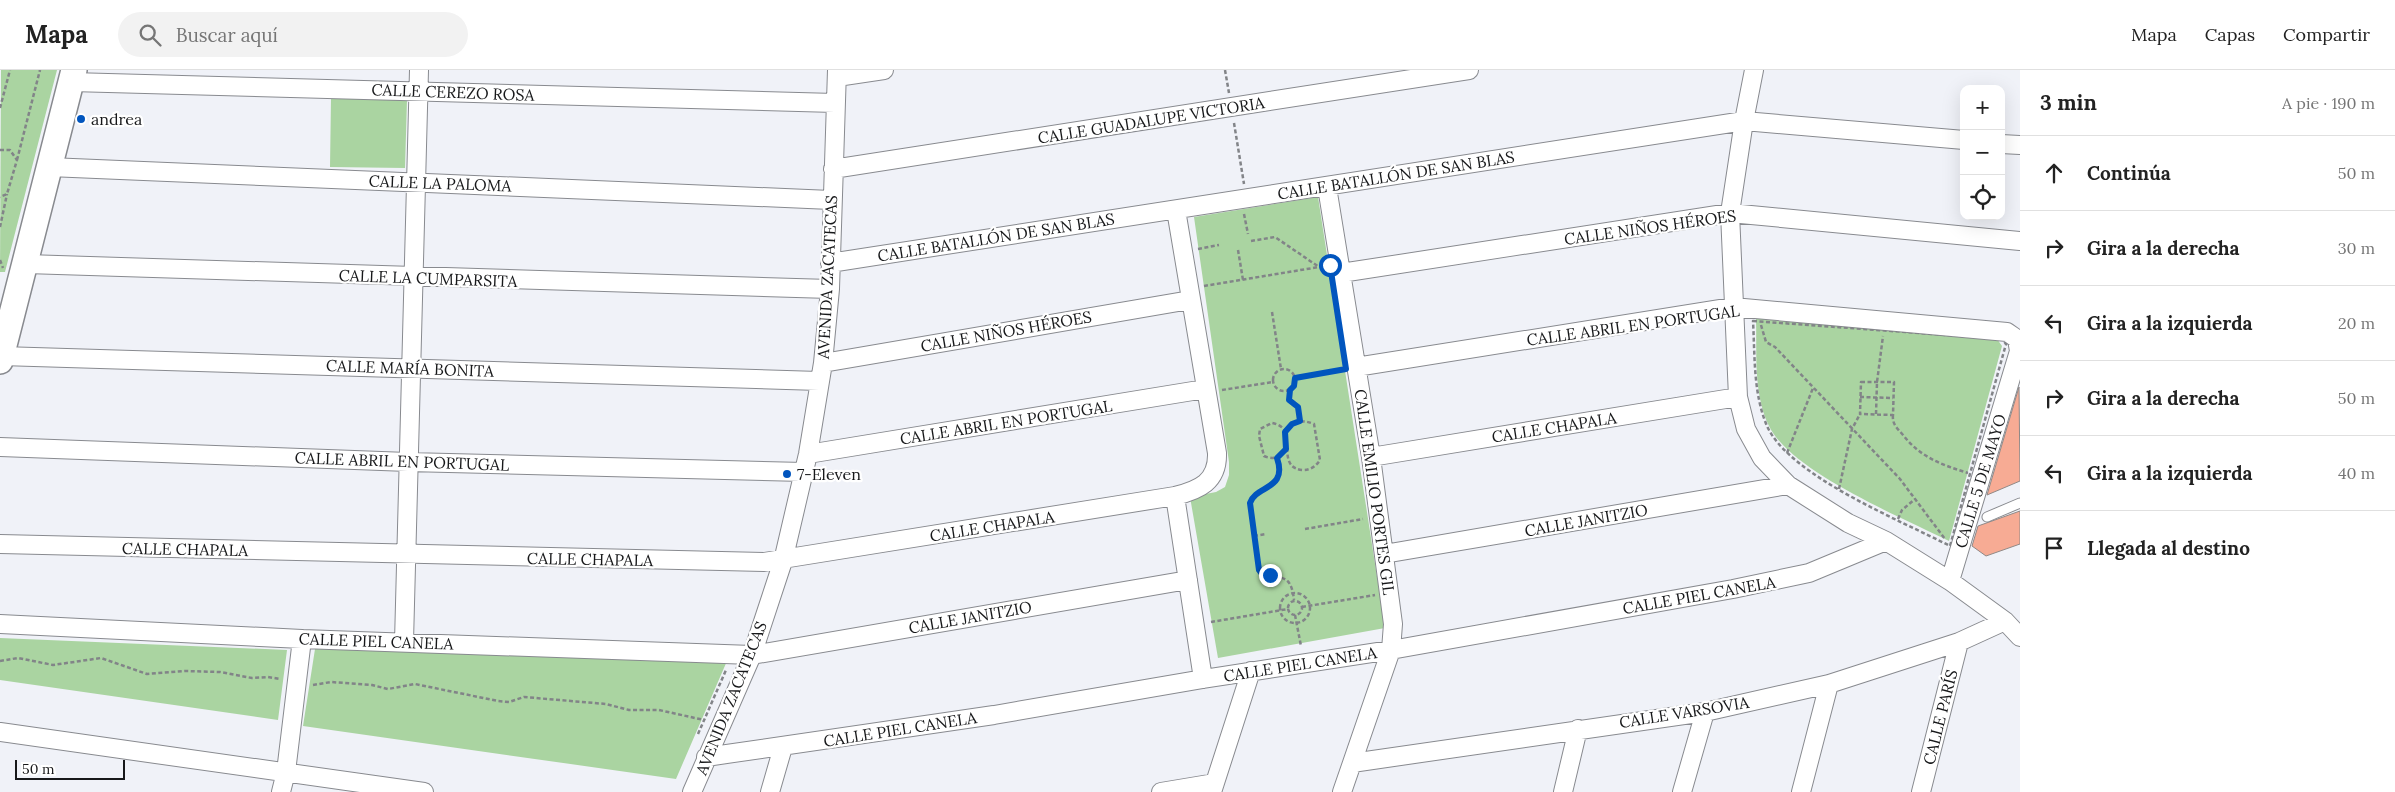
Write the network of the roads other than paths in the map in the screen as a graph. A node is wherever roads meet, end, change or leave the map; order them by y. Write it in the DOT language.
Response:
graph roads {
  1 [pos="419,70"];
  2 [pos="884,70"];
  3 [pos="1469,70"];
  4 [pos="1754,70"];
  5 [pos="837,74"];
  6 [pos="72,76"];
  7 [pos="418,90"];
  8 [pos="836,103"];
  9 [pos="1744,121"];
  10 [pos="1960,140"];
  11 [pos="2005,144"];
  12 [pos="2020,146"];
  13 [pos="48,167"];
  14 [pos="833,169"];
  15 [pos="416,182"];
  16 [pos="1327,187"];
  17 [pos="831,200"];
  18 [pos="1176,210"];
  19 [pos="1730,213"];
  20 [pos="2020,241"];
  21 [pos="830,263"];
  22 [pos="26,264"];
  23 [pos="1335,269"];
  24 [pos="414,277"];
  25 [pos="830,289"];
  26 [pos="9,296"];
  27 [pos="1190,300"];
  28 [pos="1733,307"];
  29 [pos="2019,351"];
  30 [pos="1,358"];
  31 [pos="823,363"];
  32 [pos="412,368"];
  33 [pos="1351,368"];
  34 [pos="819,381"];
  35 [pos="1212,390"];
  36 [pos="1738,397"];
  37 [pos="0,447"];
  38 [pos="808,454"];
  39 [pos="1371,457"];
  40 [pos="408,462"];
  41 [pos="804,472"];
  42 [pos="1788,485"];
  43 [pos="1175,496"];
  44 [pos="2020,504"];
  45 [pos="1987,516"];
  46 [pos="1886,541"];
  47 [pos="0,544"];
  48 [pos="405,554"];
  49 [pos="1384,554"];
  50 [pos="783,560"];
  51 [pos="1188,580"];
  52 [pos="1950,581"];
  53 [pos="2005,621"];
  54 [pos="0,624"];
  55 [pos="2020,638"];
  56 [pos="302,639"];
  57 [pos="404,642"];
  58 [pos="1959,642"];
  59 [pos="1391,650"];
  60 [pos="752,654"];
  61 [pos="1251,672"];
  62 [pos="1203,679"];
  63 [pos="1829,684"];
  64 [pos="1705,712"];
  65 [pos="1578,729"];
  66 [pos="0,732"];
  67 [pos="783,747"];
  68 [pos="706,757"];
  69 [pos="1352,763"];
  70 [pos="286,772"];
  71 [pos="1214,788"];
  72 [pos="381,789"];
  73 [pos="281,792"];
  74 [pos="424,792"];
  75 [pos="692,792"];
  76 [pos="770,792"];
  77 [pos="1161,792"];
  78 [pos="1342,792"];
  79 [pos="1563,792"];
  80 [pos="1682,792"];
  81 [pos="1801,792"];
  82 [pos="1921,792"];
  1 -- 7 [label="street"];
  2 -- 5 [label="street"];
  3 -- 14 [label="street, CALLE GUADALUPE VICTORIA"];
  4 -- 9 [label="street"];
  5 -- 8 [label="street, AVENIDA ZACATECAS"];
  6 -- 7 [label="street, CALLE CEREZO ROSA"];
  6 -- 13 [label="main road"];
  7 -- 8 [label="street, CALLE CEREZO ROSA"];
  7 -- 15 [label="street"];
  8 -- 14 [label="street, AVENIDA ZACATECAS"];
  9 -- 10 [label="street, CALLE BATALLÓN DE SAN BLAS"];
  9 -- 16 [label="street, CALLE BATALLÓN DE SAN BLAS"];
  9 -- 19 [label="street"];
  11 -- 12 [label="street"];
  13 -- 15 [label="street, CALLE LA PALOMA"];
  13 -- 22 [label="main road"];
  14 -- 17 [label="street, AVENIDA ZACATECAS"];
  15 -- 17 [label="street, CALLE LA PALOMA"];
  15 -- 24 [label="street"];
  16 -- 18 [label="street, CALLE BATALLÓN DE SAN BLAS"];
  16 -- 23 [label="street, CALLE EMILIO PORTES GIL"];
  17 -- 21 [label="street, AVENIDA ZACATECAS"];
  18 -- 21 [label="street, CALLE BATALLÓN DE SAN BLAS"];
  18 -- 27 [label="street, CALLE CHAPALA"];
  19 -- 20 [label="street, CALLE NIÑOS HÉROES"];
  19 -- 23 [label="street, CALLE NIÑOS HÉROES"];
  19 -- 28 [label="street"];
  21 -- 25 [label="street, AVENIDA ZACATECAS"];
  22 -- 24 [label="street, CALLE LA CUMPARSITA"];
  22 -- 26 [label="main road"];
  23 -- 33 [label="street, CALLE EMILIO PORTES GIL"];
  24 -- 25 [label="street, CALLE LA CUMPARSITA"];
  24 -- 32 [label="street"];
  25 -- 31 [label="street, AVENIDA ZACATECAS"];
  26 -- 30 [label="main road"];
  27 -- 31 [label="street, CALLE NIÑOS HÉROES"];
  27 -- 35 [label="street, CALLE CHAPALA"];
  28 -- 29 [label="street, CALLE ABRIL EN PORTUGAL"];
  28 -- 33 [label="street, CALLE ABRIL EN PORTUGAL"];
  28 -- 36 [label="street"];
  29 -- 52 [label="street, CALLE 5 DE MAYO"];
  30 -- 32 [label="street, CALLE MARÍA BONITA"];
  31 -- 34 [label="street, AVENIDA ZACATECAS"];
  32 -- 34 [label="street, CALLE MARÍA BONITA"];
  32 -- 40 [label="street"];
  33 -- 39 [label="street, CALLE EMILIO PORTES GIL"];
  34 -- 38 [label="street, AVENIDA ZACATECAS"];
  35 -- 38 [label="street, CALLE ABRIL EN PORTUGAL"];
  35 -- 43 [label="street, CALLE CHAPALA"];
  36 -- 39 [label="street, CALLE CHAPALA"];
  36 -- 42 [label="street"];
  37 -- 40 [label="street, CALLE ABRIL EN PORTUGAL"];
  38 -- 41 [label="street, AVENIDA ZACATECAS"];
  39 -- 49 [label="street, CALLE EMILIO PORTES GIL"];
  40 -- 41 [label="street, CALLE ABRIL EN PORTUGAL"];
  40 -- 48 [label="street"];
  41 -- 50 [label="street, AVENIDA ZACATECAS"];
  42 -- 46 [label="street"];
  42 -- 49 [label="street, CALLE JANITZIO"];
  43 -- 50 [label="street, CALLE CHAPALA"];
  43 -- 51 [label="street"];
  44 -- 45 [label="lane"];
  46 -- 52 [label="street"];
  46 -- 59 [label="street, CALLE PIEL CANELA"];
  47 -- 48 [label="street, CALLE CHAPALA"];
  48 -- 50 [label="street, CALLE CHAPALA"];
  48 -- 57 [label="street"];
  49 -- 59 [label="street, CALLE EMILIO PORTES GIL"];
  50 -- 60 [label="street, AVENIDA ZACATECAS"];
  51 -- 60 [label="street, CALLE JANITZIO"];
  51 -- 62 [label="street"];
  52 -- 53 [label="street"];
  53 -- 55 [label="street"];
  53 -- 58 [label="street, CALLE VARSOVIA"];
  54 -- 56 [label="street, CALLE PIEL CANELA"];
  56 -- 57 [label="street, CALLE PIEL CANELA"];
  56 -- 70 [label="street"];
  57 -- 60 [label="street, CALLE PIEL CANELA"];
  58 -- 63 [label="street, CALLE VARSOVIA"];
  58 -- 82 [label="street, CALLE PARÍS"];
  59 -- 61 [label="street, CALLE PIEL CANELA"];
  59 -- 69 [label="street, CALLE EMILIO PORTES GIL"];
  60 -- 68 [label="street, AVENIDA ZACATECAS"];
  61 -- 62 [label="street, CALLE PIEL CANELA"];
  61 -- 71 [label="street"];
  62 -- 67 [label="street, CALLE PIEL CANELA"];
  63 -- 64 [label="street, CALLE VARSOVIA"];
  63 -- 81 [label="street"];
  64 -- 65 [label="street, CALLE VARSOVIA"];
  64 -- 80 [label="street"];
  65 -- 69 [label="street, CALLE VARSOVIA"];
  65 -- 79 [label="street"];
  66 -- 70 [label="street"];
  67 -- 68 [label="street, CALLE PIEL CANELA"];
  67 -- 76 [label="street"];
  68 -- 75 [label="street, AVENIDA ZACATECAS"];
  69 -- 78 [label="street, CALLE EMILIO PORTES GIL"];
  70 -- 72 [label="street"];
  70 -- 73 [label="street"];
  71 -- 77 [label="street"];
  72 -- 74 [label="street"];
}
